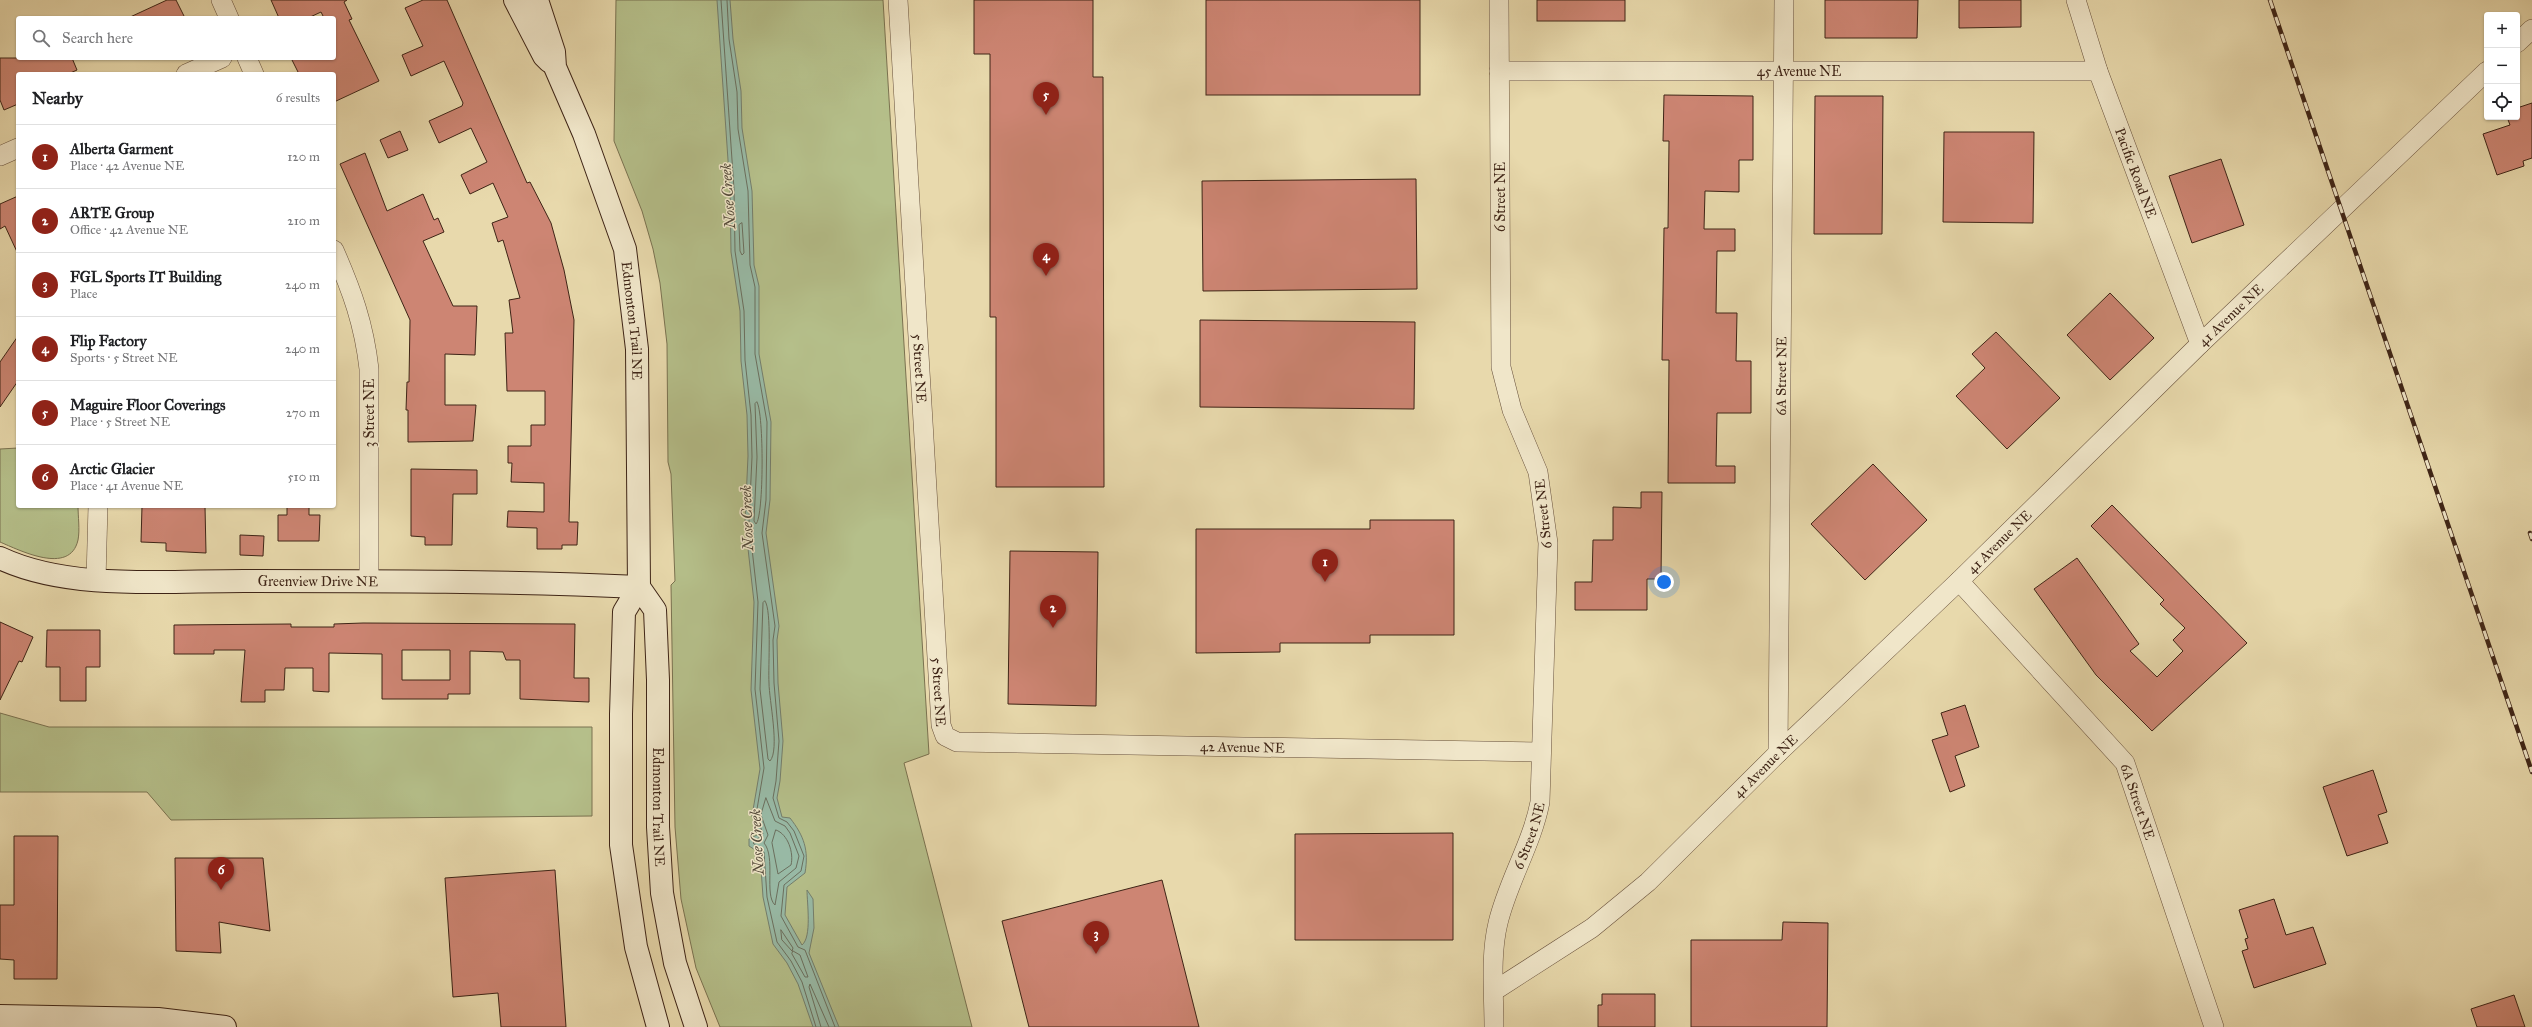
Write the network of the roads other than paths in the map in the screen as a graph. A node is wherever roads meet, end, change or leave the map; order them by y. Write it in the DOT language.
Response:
graph roads {
  1 [pos="221,0"];
  2 [pos="515,0"];
  3 [pos="537,0"];
  4 [pos="898,0"];
  5 [pos="1499,0"];
  6 [pos="1784,0"];
  7 [pos="2076,0"];
  8 [pos="228,16"];
  9 [pos="2532,29"];
  10 [pos="2520,40"];
  11 [pos="218,60"];
  12 [pos="248,60"];
  13 [pos="556,67"];
  14 [pos="1783,70"];
  15 [pos="1500,71"];
  16 [pos="2098,71"];
  17 [pos="190,72"];
  18 [pos="253,72"];
  19 [pos="2484,74"];
  20 [pos="16,149"];
  21 [pos="0,156"];
  22 [pos="336,255"];
  23 [pos="2200,344"];
  24 [pos="98,508"];
  25 [pos="0,558"];
  26 [pos="96,580"];
  27 [pos="369,581"];
  28 [pos="1959,581"];
  29 [pos="639,587"];
  30 [pos="945,736"];
  31 [pos="1540,752"];
  32 [pos="1778,753"];
  33 [pos="1494,991"];
  34 [pos="0,1016"];
  35 [pos="225,1027"];
  36 [pos="658,1027"];
  37 [pos="696,1027"];
  38 [pos="1494,1027"];
  39 [pos="2214,1027"];
  1 -- 8 [label="street"];
  2 -- 13 [label="main road, Edmonton Trail NE"];
  3 -- 13 [label="main road, Edmonton Trail NE"];
  4 -- 30 [label="street, 5 Street NE"];
  5 -- 15 [label="street, 6 Street NE"];
  6 -- 14 [label="street, 6A Street NE"];
  7 -- 16 [label="street, Pacific Road NE"];
  9 -- 10 [label="street"];
  11 -- 17 [label="street"];
  12 -- 18 [label="street"];
  13 -- 29 [label="main road, Edmonton Trail NE"];
  14 -- 15 [label="street, 45 Avenue NE"];
  14 -- 16 [label="street, 45 Avenue NE"];
  14 -- 32 [label="street, 6A Street NE"];
  15 -- 31 [label="street, 6 Street NE"];
  16 -- 23 [label="street, Pacific Road NE"];
  19 -- 23 [label="street, 41 Avenue NE"];
  20 -- 21 [label="street"];
  22 -- 27 [label="street, 3 Street NE"];
  23 -- 28 [label="street, 41 Avenue NE"];
  24 -- 26 [label="street"];
  25 -- 26 [label="main road, Greenview Drive NE"];
  26 -- 27 [label="main road, Greenview Drive NE"];
  27 -- 29 [label="main road, Greenview Drive NE"];
  28 -- 32 [label="street, 41 Avenue NE"];
  28 -- 39 [label="street, 6A Street NE"];
  29 -- 36 [label="main road"];
  29 -- 37 [label="main road, Edmonton Trail NE"];
  30 -- 31 [label="street, 42 Avenue NE"];
  31 -- 33 [label="street, 6 Street NE"];
  32 -- 33 [label="street, 41 Avenue NE"];
  33 -- 38 [label="street, 6 Street NE"];
  34 -- 35 [label="main road"];
}
